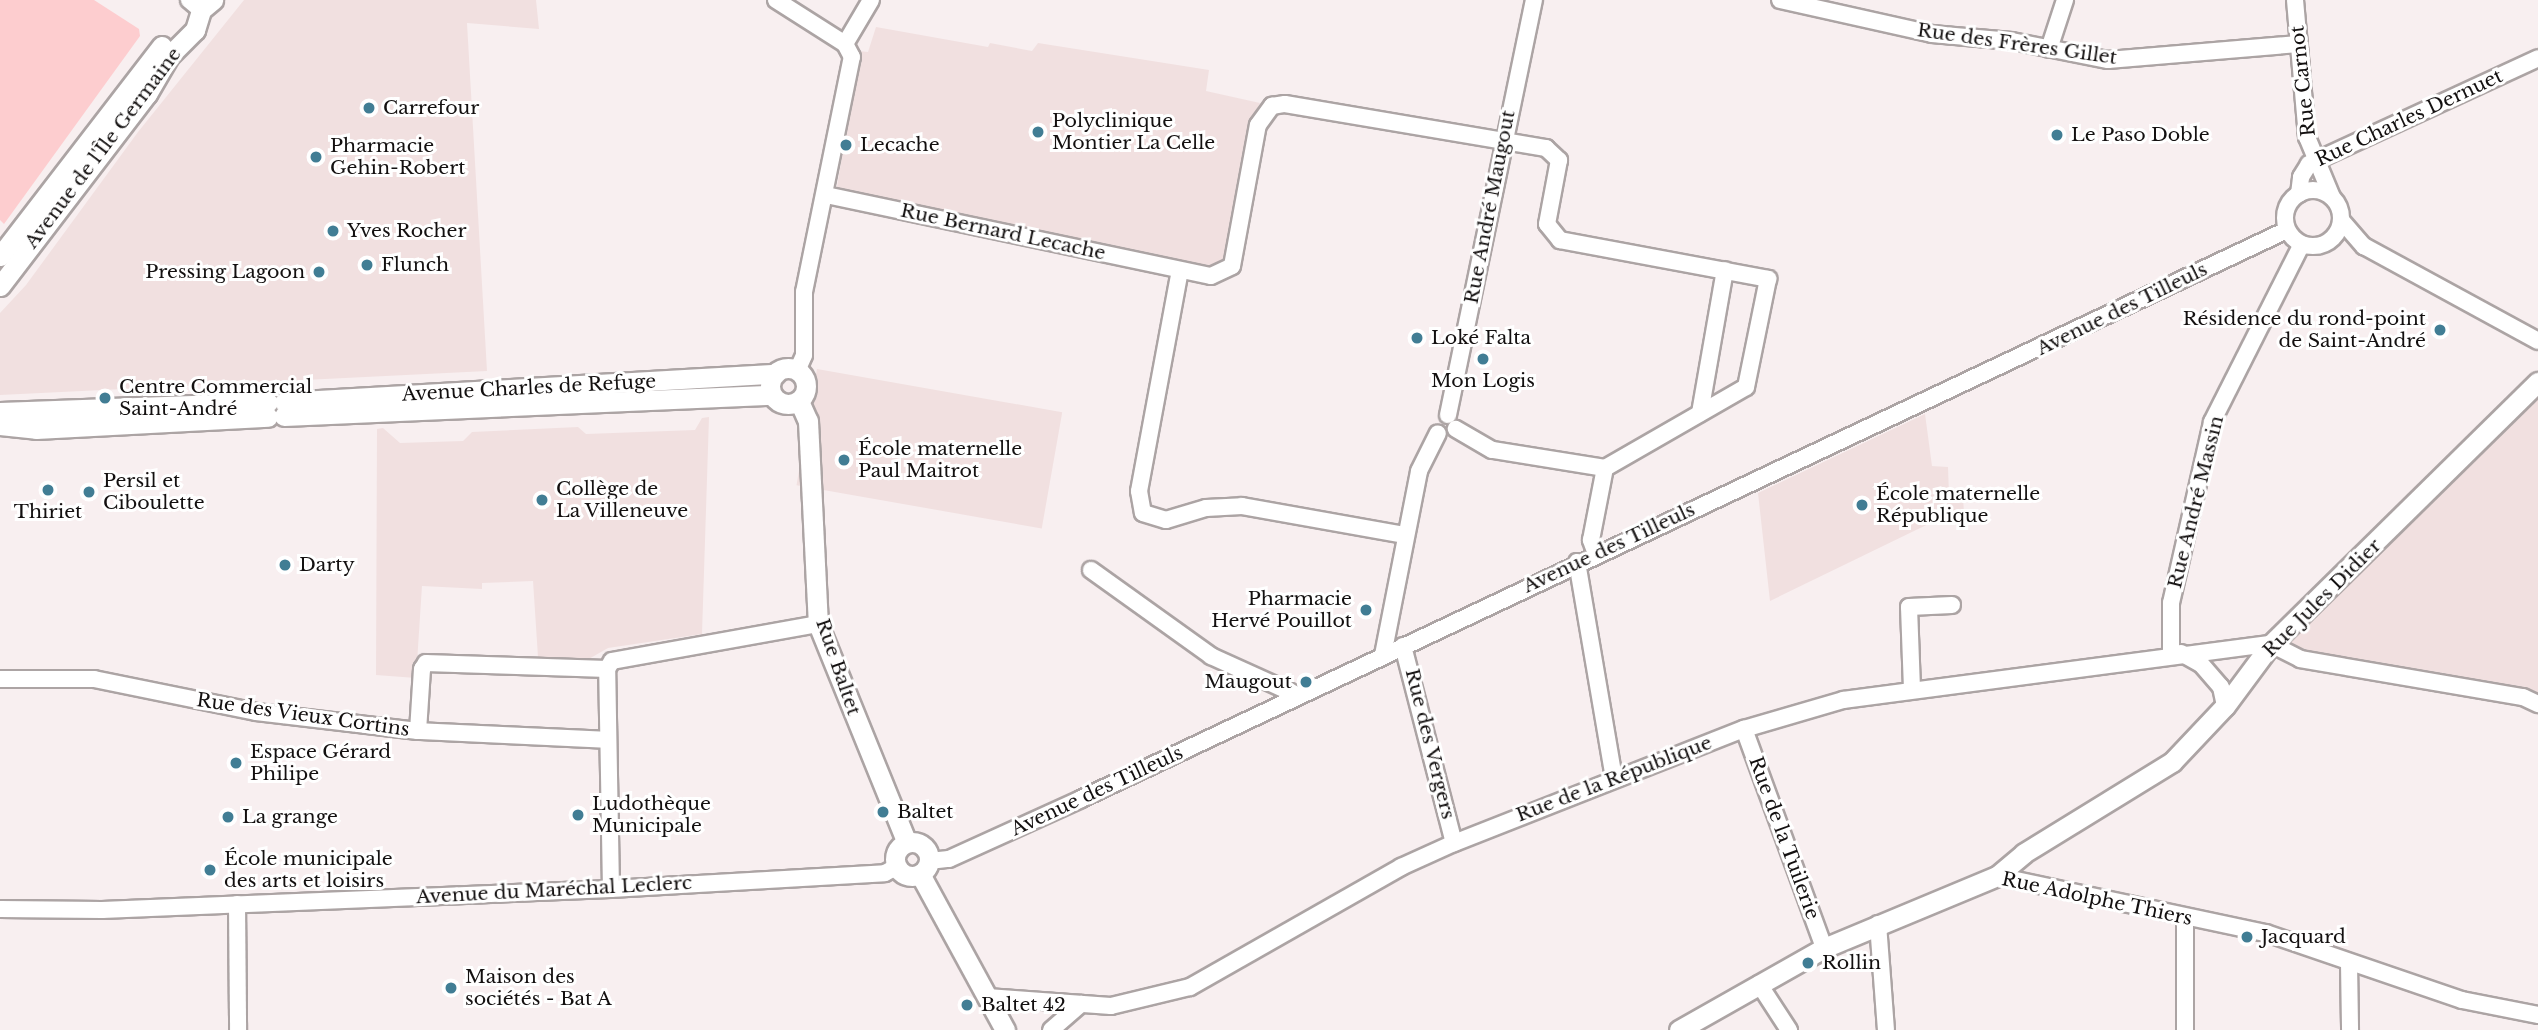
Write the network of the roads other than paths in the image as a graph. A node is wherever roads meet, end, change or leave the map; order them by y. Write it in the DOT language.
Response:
graph roads {
  1 [pos="776,0"];
  2 [pos="871,0"];
  3 [pos="1534,0"];
  4 [pos="1780,0"];
  5 [pos="2065,0"];
  6 [pos="2295,0"];
  7 [pos="202,2"];
  8 [pos="845,44"];
  9 [pos="2298,44"];
  10 [pos="2049,49"];
  11 [pos="2538,58"];
  12 [pos="1502,140"];
  13 [pos="2318,160"];
  14 [pos="2299,194"];
  15 [pos="826,195"];
  16 [pos="2332,197"];
  17 [pos="2341,220"];
  18 [pos="2287,230"];
  19 [pos="2327,243"];
  20 [pos="2302,244"];
  21 [pos="2364,246"];
  22 [pos="0,256"];
  23 [pos="1180,270"];
  24 [pos="1725,270"];
  25 [pos="0,285"];
  26 [pos="2538,341"];
  27 [pos="797,371"];
  28 [pos="775,374"];
  29 [pos="2538,382"];
  30 [pos="772,395"];
  31 [pos="799,401"];
  32 [pos="276,410"];
  33 [pos="0,412"];
  34 [pos="1700,413"];
  35 [pos="1452,422"];
  36 [pos="0,425"];
  37 [pos="1605,468"];
  38 [pos="1404,535"];
  39 [pos="1596,554"];
  40 [pos="1577,562"];
  41 [pos="1091,570"];
  42 [pos="1952,605"];
  43 [pos="818,624"];
  44 [pos="2272,644"];
  45 [pos="1404,646"];
  46 [pos="2176,653"];
  47 [pos="1383,655"];
  48 [pos="607,670"];
  49 [pos="0,679"];
  50 [pos="1912,689"];
  51 [pos="1297,695"];
  52 [pos="2536,703"];
  53 [pos="2225,706"];
  54 [pos="1744,729"];
  55 [pos="418,731"];
  56 [pos="608,740"];
  57 [pos="1614,778"];
  58 [pos="906,843"];
  59 [pos="1454,843"];
  60 [pos="924,868"];
  61 [pos="891,870"];
  62 [pos="1997,876"];
  63 [pos="611,888"];
  64 [pos="237,904"];
  65 [pos="0,909"];
  66 [pos="2185,919"];
  67 [pos="1878,924"];
  68 [pos="1824,948"];
  69 [pos="2350,963"];
  70 [pos="1759,984"];
  71 [pos="987,997"];
  72 [pos="1081,1004"];
  73 [pos="2538,1015"];
  74 [pos="1685,1028"];
  75 [pos="237,1030"];
  76 [pos="1005,1030"];
  77 [pos="1051,1030"];
  78 [pos="1789,1030"];
  79 [pos="1886,1030"];
  80 [pos="2185,1030"];
  81 [pos="2350,1030"];
  1 -- 8 [label="street"];
  2 -- 8 [label="street"];
  3 -- 12 [label="street, Rue André Maugout"];
  4 -- 10 [label="street, Rue des Frères Gillet"];
  5 -- 10 [label="street"];
  6 -- 9 [label="street, Rue Carnot"];
  7 -- 22 [label="street, Avenue de l'Île Germaine"];
  7 -- 25 [label="street, Avenue de l'Île Germaine"];
  8 -- 15 [label="street"];
  9 -- 10 [label="street, Rue des Frères Gillet"];
  9 -- 13 [label="street, Rue Carnot"];
  11 -- 13 [label="street, Rue Charles Dernuet"];
  12 -- 23 [label="street, Rue Bernard Lecache"];
  12 -- 24 [label="street"];
  12 -- 35 [label="street, Rue André Maugout"];
  13 -- 14 [label="street, Rue Charles Dernuet"];
  13 -- 16 [label="street, Rue Carnot"];
  14 -- 16 [label="street"];
  14 -- 18 [label="street"];
  15 -- 23 [label="street, Rue Bernard Lecache"];
  15 -- 27 [label="street"];
  16 -- 17 [label="street"];
  17 -- 19 [label="street"];
  17 -- 21 [label="street"];
  18 -- 20 [label="street"];
  18 -- 39 [label="street, Avenue des Tilleuls"];
  19 -- 20 [label="street"];
  19 -- 21 [label="street"];
  20 -- 46 [label="street, Rue André Massin"];
  21 -- 26 [label="street"];
  23 -- 38 [label="street"];
  24 -- 34 [label="street"];
  24 -- 34 [label="street"];
  27 -- 28 [label="street"];
  27 -- 31 [label="street"];
  28 -- 30 [label="street"];
  28 -- 32 [label="street, Avenue Charles de Refuge"];
  29 -- 44 [label="street, Rue Jules Didier"];
  30 -- 31 [label="street"];
  30 -- 32 [label="street, Avenue Charles de Refuge"];
  31 -- 43 [label="street, Rue Baltet"];
  32 -- 33 [label="street, Avenue Charles de Refuge"];
  32 -- 36 [label="street, Avenue Charles de Refuge"];
  34 -- 37 [label="street"];
  35 -- 37 [label="street"];
  35 -- 38 [label="street, Rue André Maugout"];
  37 -- 39 [label="street"];
  38 -- 47 [label="street"];
  39 -- 40 [label="street, Avenue des Tilleuls"];
  40 -- 45 [label="street, Avenue des Tilleuls"];
  40 -- 57 [label="street"];
  41 -- 51 [label="street"];
  42 -- 50 [label="street"];
  43 -- 48 [label="street"];
  43 -- 58 [label="street, Rue Baltet"];
  44 -- 46 [label="street, Rue de la République"];
  44 -- 52 [label="street"];
  44 -- 53 [label="street, Rue Jules Didier"];
  45 -- 47 [label="street, Avenue des Tilleuls"];
  45 -- 59 [label="street, Rue des Vergers"];
  46 -- 50 [label="street, Rue de la République"];
  46 -- 53 [label="street"];
  47 -- 51 [label="street, Avenue des Tilleuls"];
  48 -- 55 [label="street"];
  48 -- 56 [label="street"];
  49 -- 55 [label="street, Rue des Vieux Cortins"];
  50 -- 54 [label="street, Rue de la République"];
  51 -- 60 [label="street, Avenue des Tilleuls"];
  53 -- 62 [label="street, Rue Jules Didier"];
  54 -- 57 [label="street, Rue de la République"];
  54 -- 68 [label="street, Rue de la Tuilerie"];
  55 -- 56 [label="street, Rue des Vieux Cortins"];
  56 -- 63 [label="street"];
  57 -- 59 [label="street, Rue de la République"];
  58 -- 60 [label="street"];
  58 -- 61 [label="street"];
  59 -- 72 [label="street, Rue de la République"];
  60 -- 61 [label="street"];
  60 -- 71 [label="street"];
  61 -- 63 [label="street, Avenue du Maréchal Leclerc"];
  62 -- 66 [label="street, Rue Adolphe Thiers"];
  62 -- 67 [label="street, Rue Adolphe Thiers"];
  63 -- 64 [label="street, Avenue du Maréchal Leclerc"];
  64 -- 65 [label="street, Avenue du Maréchal Leclerc"];
  64 -- 75 [label="street"];
  66 -- 69 [label="street, Rue Adolphe Thiers"];
  66 -- 80 [label="street"];
  67 -- 68 [label="street, Rue Adolphe Thiers"];
  67 -- 79 [label="street"];
  68 -- 70 [label="street, Rue Adolphe Thiers"];
  69 -- 73 [label="street, Rue Adolphe Thiers"];
  69 -- 81 [label="street"];
  70 -- 74 [label="street, Rue Adolphe Thiers"];
  70 -- 78 [label="street"];
  71 -- 72 [label="street, Rue de la République"];
  71 -- 76 [label="street"];
  72 -- 77 [label="street"];
}
